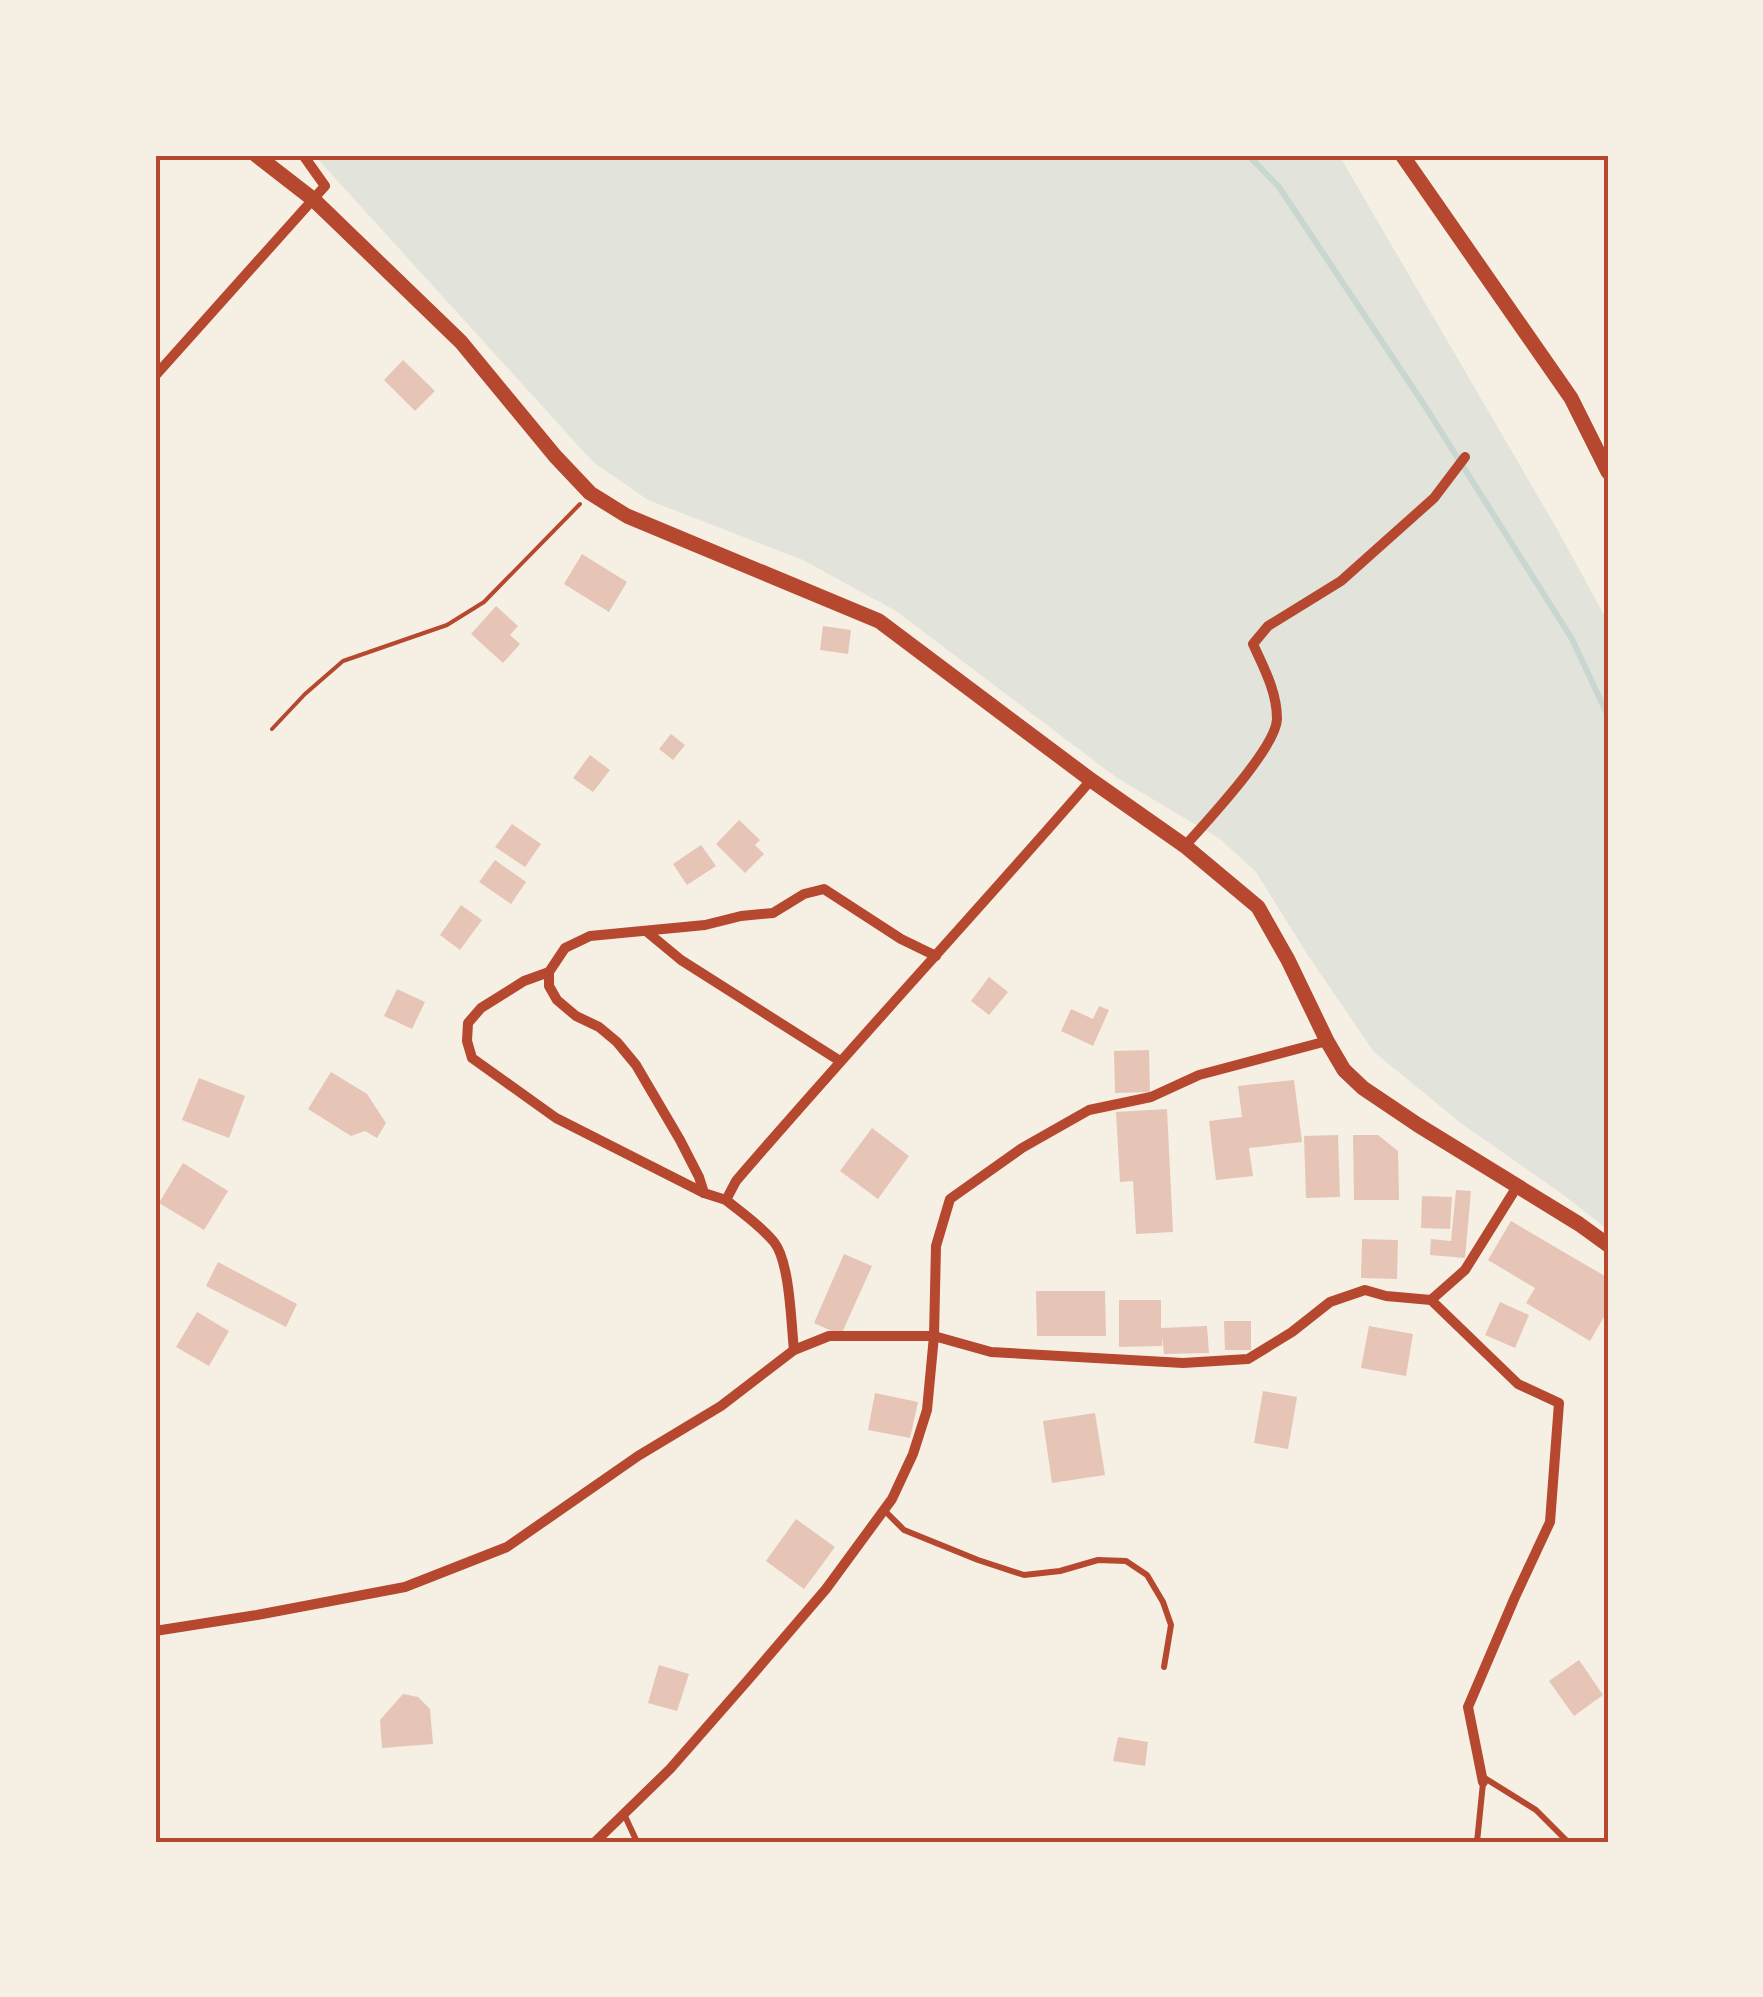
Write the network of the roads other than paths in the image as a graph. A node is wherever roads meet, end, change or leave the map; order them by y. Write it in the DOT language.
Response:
graph roads {
  1 [pos="256,155"];
  2 [pos="303,155"];
  3 [pos="1402,155"];
  4 [pos="314,200"];
  5 [pos="155,376"];
  6 [pos="1465,457"];
  7 [pos="1608,472"];
  8 [pos="1091,780"];
  9 [pos="1185,846"];
  10 [pos="646,931"];
  11 [pos="936,956"];
  12 [pos="549,972"];
  13 [pos="1327,1041"];
  14 [pos="840,1061"];
  15 [pos="1518,1185"];
  16 [pos="704,1192"];
  17 [pos="726,1200"];
  18 [pos="1608,1246"];
  19 [pos="1431,1300"];
  20 [pos="934,1336"];
  21 [pos="794,1350"];
  22 [pos="884,1510"];
  23 [pos="155,1631"];
  24 [pos="1164,1666"];
  25 [pos="1483,1779"];
  26 [pos="624,1814"];
  27 [pos="595,1842"];
  28 [pos="638,1842"];
  29 [pos="1477,1842"];
  30 [pos="1568,1842"];
  1 -- 4 [label="street"];
  2 -- 4 [label="street"];
  3 -- 7 [label="street"];
  4 -- 5 [label="street"];
  4 -- 8 [label="street"];
  6 -- 9 [label="street"];
  8 -- 9 [label="street"];
  8 -- 11 [label="street"];
  9 -- 13 [label="street"];
  10 -- 11 [label="street"];
  10 -- 12 [label="street"];
  10 -- 14 [label="street"];
  11 -- 14 [label="street"];
  12 -- 16 [label="street"];
  12 -- 16 [label="street"];
  13 -- 15 [label="street"];
  13 -- 20 [label="street"];
  14 -- 17 [label="street"];
  15 -- 18 [label="street"];
  15 -- 19 [label="street"];
  16 -- 17 [label="street"];
  17 -- 21 [label="street"];
  19 -- 20 [label="street"];
  19 -- 25 [label="street"];
  20 -- 21 [label="street"];
  20 -- 22 [label="street"];
  21 -- 23 [label="street"];
  22 -- 24 [label="lane"];
  22 -- 26 [label="street"];
  25 -- 29 [label="lane"];
  25 -- 30 [label="lane"];
  26 -- 27 [label="street"];
  26 -- 28 [label="lane"];
}
